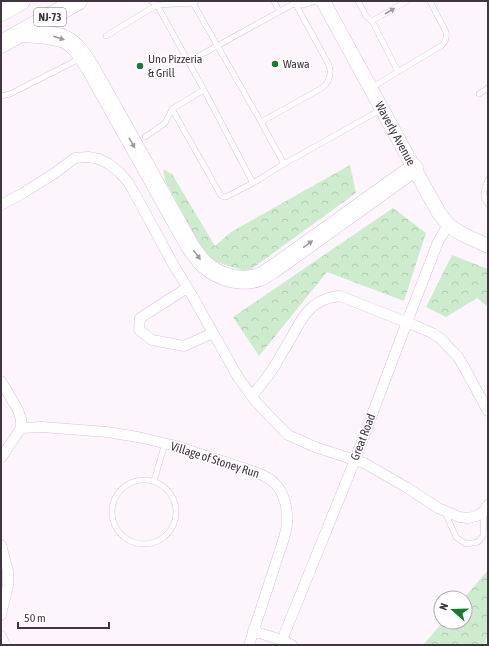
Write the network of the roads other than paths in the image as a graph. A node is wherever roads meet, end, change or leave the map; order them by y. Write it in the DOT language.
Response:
graph roads {
  1 [pos="78,1"];
  2 [pos="151,1"];
  3 [pos="274,1"];
  4 [pos="358,1"];
  5 [pos="408,1"];
  6 [pos="430,1"];
  7 [pos="195,2"];
  8 [pos="295,2"];
  9 [pos="324,2"];
  10 [pos="158,3"];
  11 [pos="279,11"];
  12 [pos="372,21"];
  13 [pos="21,33"];
  14 [pos="106,36"];
  15 [pos="1,44"];
  16 [pos="217,45"];
  17 [pos="83,57"];
  18 [pos="188,62"];
  19 [pos="398,72"];
  20 [pos="370,88"];
  21 [pos="488,88"];
  22 [pos="204,90"];
  23 [pos="478,94"];
  24 [pos="1,96"];
  25 [pos="172,109"];
  26 [pos="382,109"];
  27 [pos="261,122"];
  28 [pos="145,137"];
  29 [pos="284,164"];
  30 [pos="414,168"];
  31 [pos="488,180"];
  32 [pos="253,183"];
  33 [pos="488,204"];
  34 [pos="1,205"];
  35 [pos="448,225"];
  36 [pos="488,246"];
  37 [pos="187,288"];
  38 [pos="406,322"];
  39 [pos="213,333"];
  40 [pos="1,381"];
  41 [pos="252,396"];
  42 [pos="488,411"];
  43 [pos="21,428"];
  44 [pos="165,443"];
  45 [pos="1,458"];
  46 [pos="355,460"];
  47 [pos="154,481"];
  48 [pos="486,508"];
  49 [pos="445,511"];
  50 [pos="1,545"];
  51 [pos="2,609"];
  52 [pos="253,631"];
  53 [pos="1,636"];
  54 [pos="282,640"];
  55 [pos="5,645"];
  56 [pos="249,645"];
  57 [pos="292,645"];
  1 -- 13 [label="highway, NJ-73"];
  2 -- 10 [label="lane"];
  3 -- 11 [label="lane"];
  4 -- 12 [label="lane"];
  12 -- 5 [label="lane, one-way"];
  6 -- 19 [label="lane"];
  7 -- 10 [label="lane"];
  7 -- 16 [label="lane"];
  8 -- 9 [label="lane"];
  8 -- 11 [label="lane"];
  8 -- 27 [label="lane"];
  9 -- 20 [label="street, Waverly Avenue"];
  10 -- 14 [label="lane"];
  10 -- 18 [label="lane"];
  11 -- 16 [label="lane"];
  12 -- 19 [label="lane"];
  13 -- 15 [label="highway, NJ-73"];
  13 -- 17 [label="highway, one-way"];
  16 -- 18 [label="lane"];
  16 -- 27 [label="lane"];
  17 -- 24 [label="lane"];
  17 -- 30 [label="highway, one-way"];
  18 -- 22 [label="lane"];
  19 -- 20 [label="lane"];
  20 -- 26 [label="street, Waverly Avenue"];
  21 -- 23 [label="lane"];
  22 -- 25 [label="lane"];
  22 -- 32 [label="lane"];
  25 -- 28 [label="lane"];
  25 -- 32 [label="lane"];
  26 -- 29 [label="lane"];
  26 -- 30 [label="street, Waverly Avenue"];
  27 -- 29 [label="lane"];
  29 -- 32 [label="lane"];
  30 -- 35 [label="street, Waverly Avenue"];
  31 -- 33 [label="lane"];
  34 -- 37 [label="street"];
  35 -- 36 [label="street, Waverly Avenue"];
  35 -- 38 [label="street, Great Road"];
  37 -- 39 [label="street"];
  37 -- 39 [label="street"];
  38 -- 41 [label="street"];
  38 -- 42 [label="street"];
  38 -- 46 [label="street, Great Road"];
  39 -- 41 [label="street"];
  40 -- 43 [label="street"];
  41 -- 46 [label="street"];
  43 -- 44 [label="street, Village of Stoney Run"];
  43 -- 45 [label="street"];
  44 -- 47 [label="lane"];
  44 -- 52 [label="street, Village of Stoney Run"];
  46 -- 49 [label="street"];
  46 -- 54 [label="street, Great Road"];
  47 -- 47 [label="lane"];
  48 -- 49 [label="street"];
  48 -- 49 [label="lane"];
  50 -- 51 [label="street"];
  52 -- 54 [label="street"];
  52 -- 56 [label="street"];
  53 -- 55 [label="street"];
  54 -- 57 [label="street"];
}
